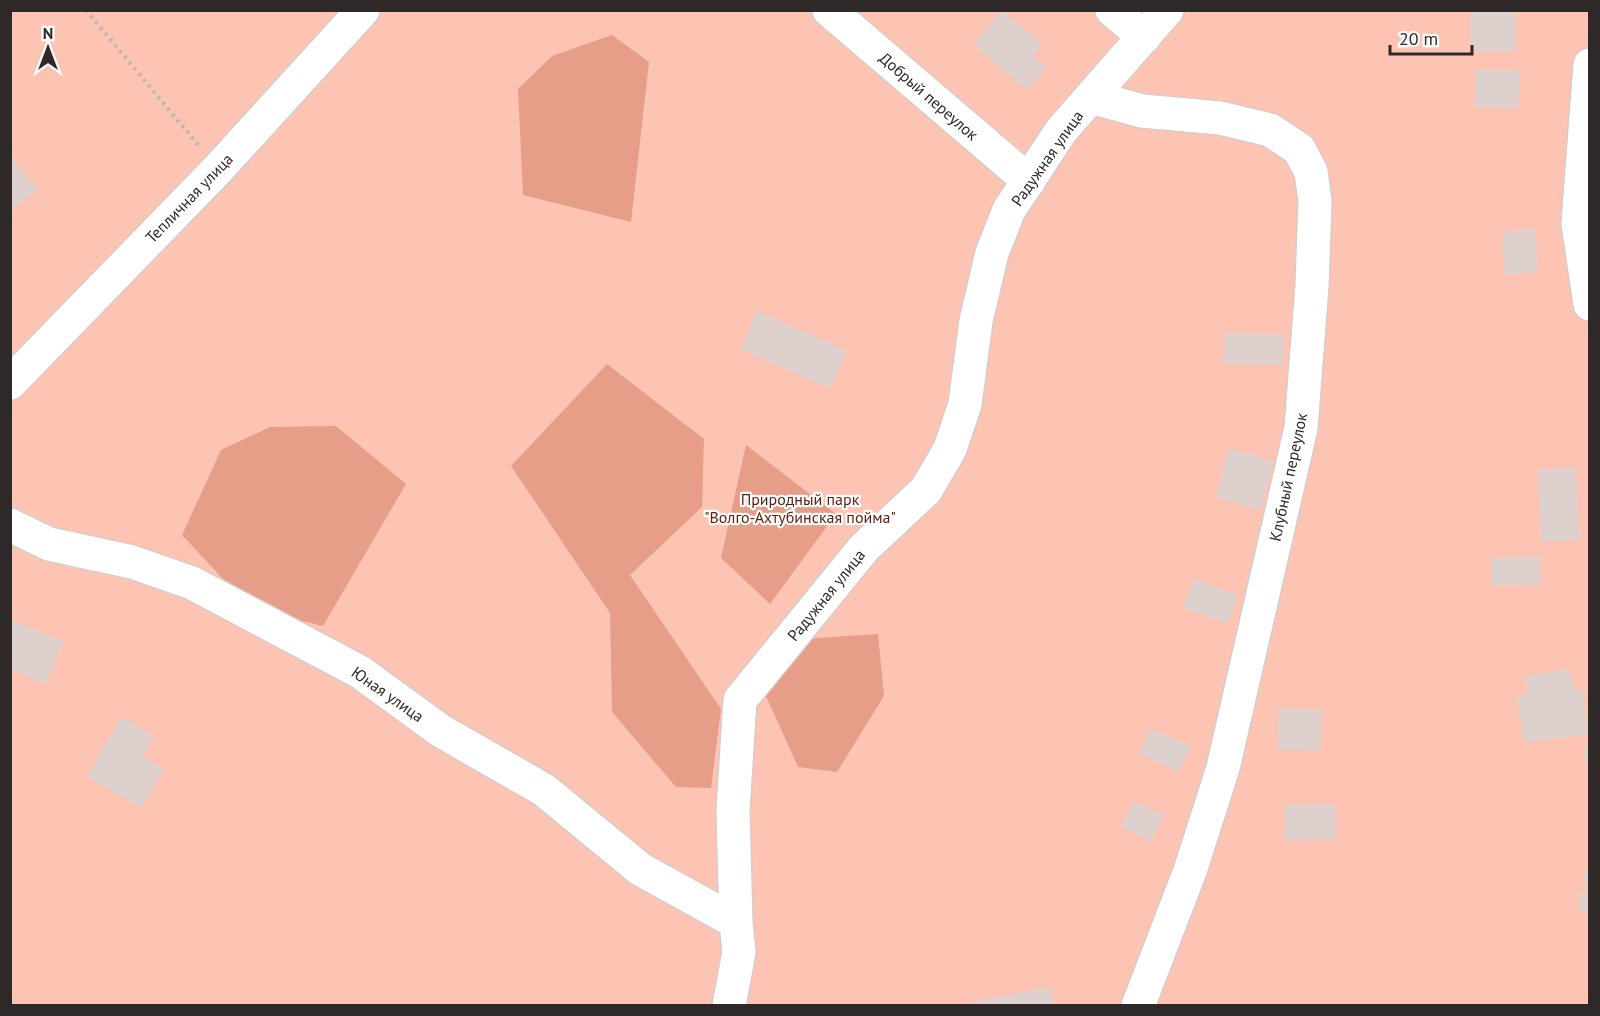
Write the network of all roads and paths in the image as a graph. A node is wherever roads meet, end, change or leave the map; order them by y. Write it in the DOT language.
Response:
graph roads {
  1 [pos="86,10"];
  2 [pos="363,10"];
  3 [pos="829,10"];
  4 [pos="1112,10"];
  5 [pos="1167,10"];
  6 [pos="1144,37"];
  7 [pos="1590,65"];
  8 [pos="1091,97"];
  9 [pos="218,169"];
  10 [pos="1029,182"];
  11 [pos="1590,304"];
  12 [pos="10,383"];
  13 [pos="10,525"];
  14 [pos="736,922"];
  15 [pos="729,1005"];
  16 [pos="1138,1005"];
  1 -- 9 [label="path"];
  2 -- 9 [label="street, Тепличная улица"];
  3 -- 10 [label="street, Добрый переулок"];
  4 -- 6 [label="street"];
  5 -- 6 [label="street, Радужная улица"];
  6 -- 8 [label="street, Радужная улица"];
  7 -- 11 [label="street"];
  8 -- 10 [label="street, Радужная улица"];
  8 -- 16 [label="street, Клубный переулок"];
  9 -- 12 [label="street, Тепличная улица"];
  10 -- 14 [label="street, Радужная улица"];
  13 -- 14 [label="street, Юная улица"];
  14 -- 15 [label="street, Радужная улица"];
}
